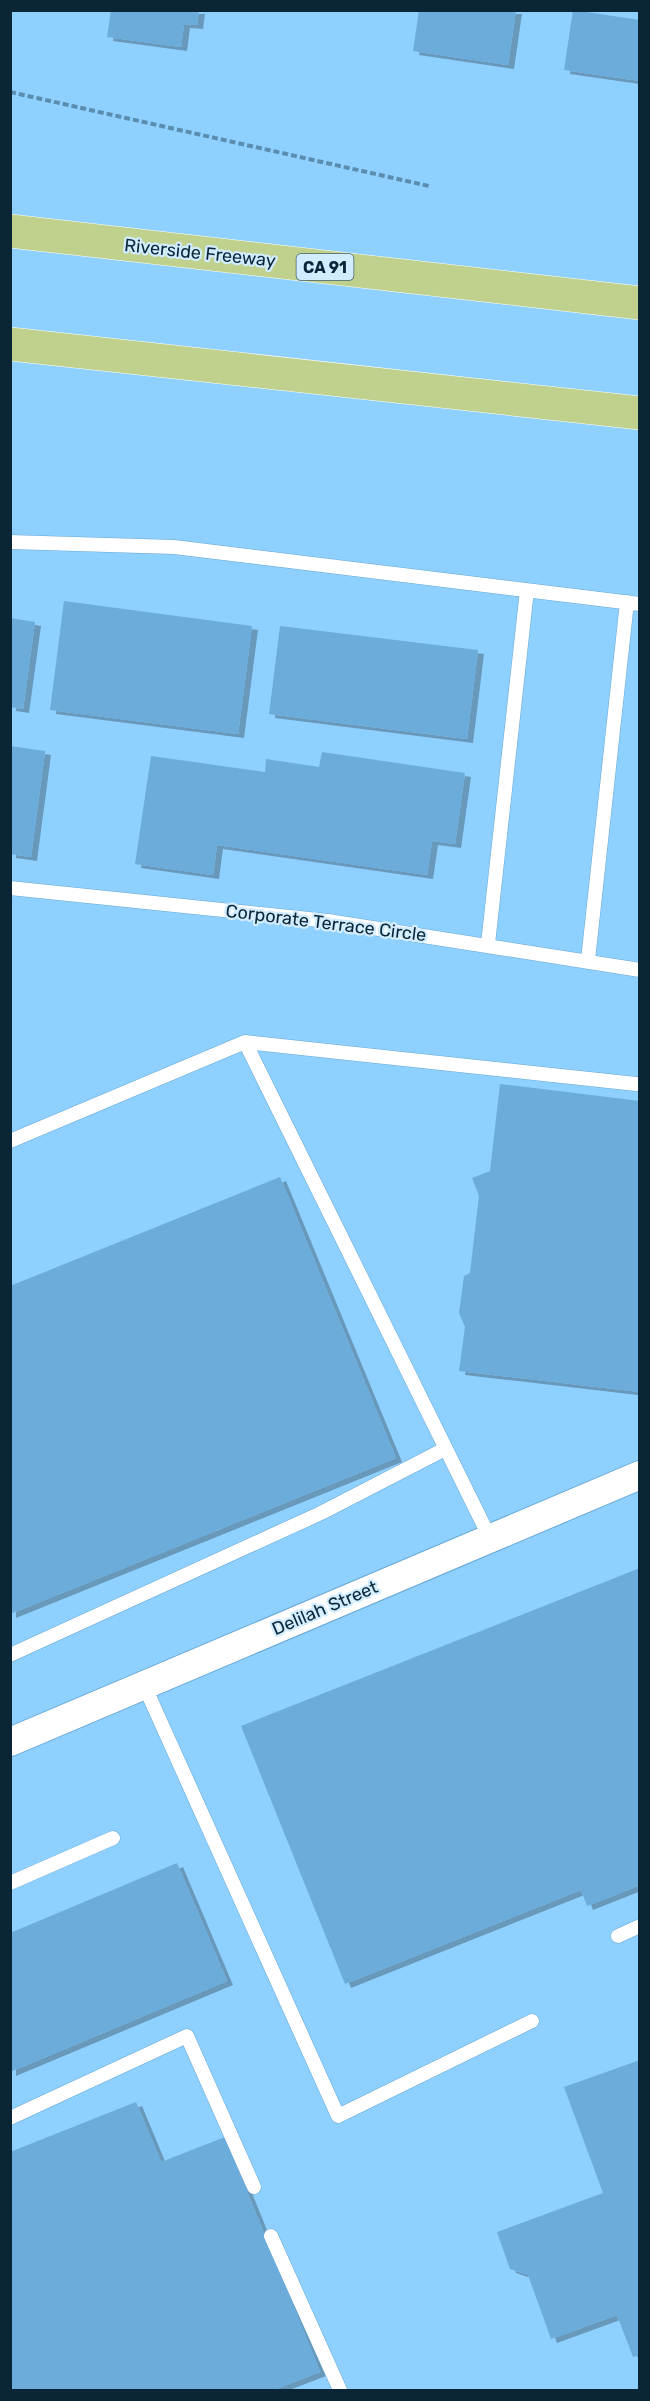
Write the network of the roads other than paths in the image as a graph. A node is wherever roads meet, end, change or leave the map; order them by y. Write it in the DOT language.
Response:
graph roads {
  1 [pos="10,231"];
  2 [pos="639,303"];
  3 [pos="10,344"];
  4 [pos="639,413"];
  5 [pos="10,542"];
  6 [pos="527,590"];
  7 [pos="633,603"];
  8 [pos="10,888"];
  9 [pos="488,944"];
  10 [pos="588,960"];
  11 [pos="639,970"];
  12 [pos="245,1042"];
  13 [pos="636,1084"];
  14 [pos="10,1141"];
  15 [pos="445,1449"];
  16 [pos="639,1475"];
  17 [pos="490,1538"];
  18 [pos="10,1655"];
  19 [pos="144,1685"];
  20 [pos="10,1742"];
  21 [pos="113,1838"];
  22 [pos="10,1883"];
  23 [pos="639,1926"];
  24 [pos="618,1936"];
  25 [pos="532,2021"];
  26 [pos="10,2118"];
  27 [pos="254,2187"];
  28 [pos="271,2236"];
  29 [pos="340,2391"];
  1 -- 2 [label="highway, Riverside Freeway / CA 91"];
  3 -- 4 [label="highway"];
  5 -- 6 [label="lane"];
  6 -- 7 [label="lane"];
  6 -- 9 [label="lane"];
  7 -- 10 [label="lane"];
  8 -- 9 [label="lane, Corporate Terrace Circle"];
  9 -- 10 [label="lane, Corporate Terrace Circle"];
  10 -- 11 [label="lane, Corporate Terrace Circle"];
  12 -- 13 [label="lane"];
  12 -- 14 [label="lane"];
  12 -- 15 [label="lane"];
  15 -- 17 [label="lane"];
  15 -- 18 [label="lane"];
  16 -- 17 [label="street, Delilah Street"];
  17 -- 19 [label="street, Delilah Street"];
  19 -- 20 [label="street, Delilah Street"];
  19 -- 25 [label="lane"];
  21 -- 22 [label="lane"];
  23 -- 24 [label="lane"];
  26 -- 27 [label="lane"];
  28 -- 29 [label="lane"];
}
